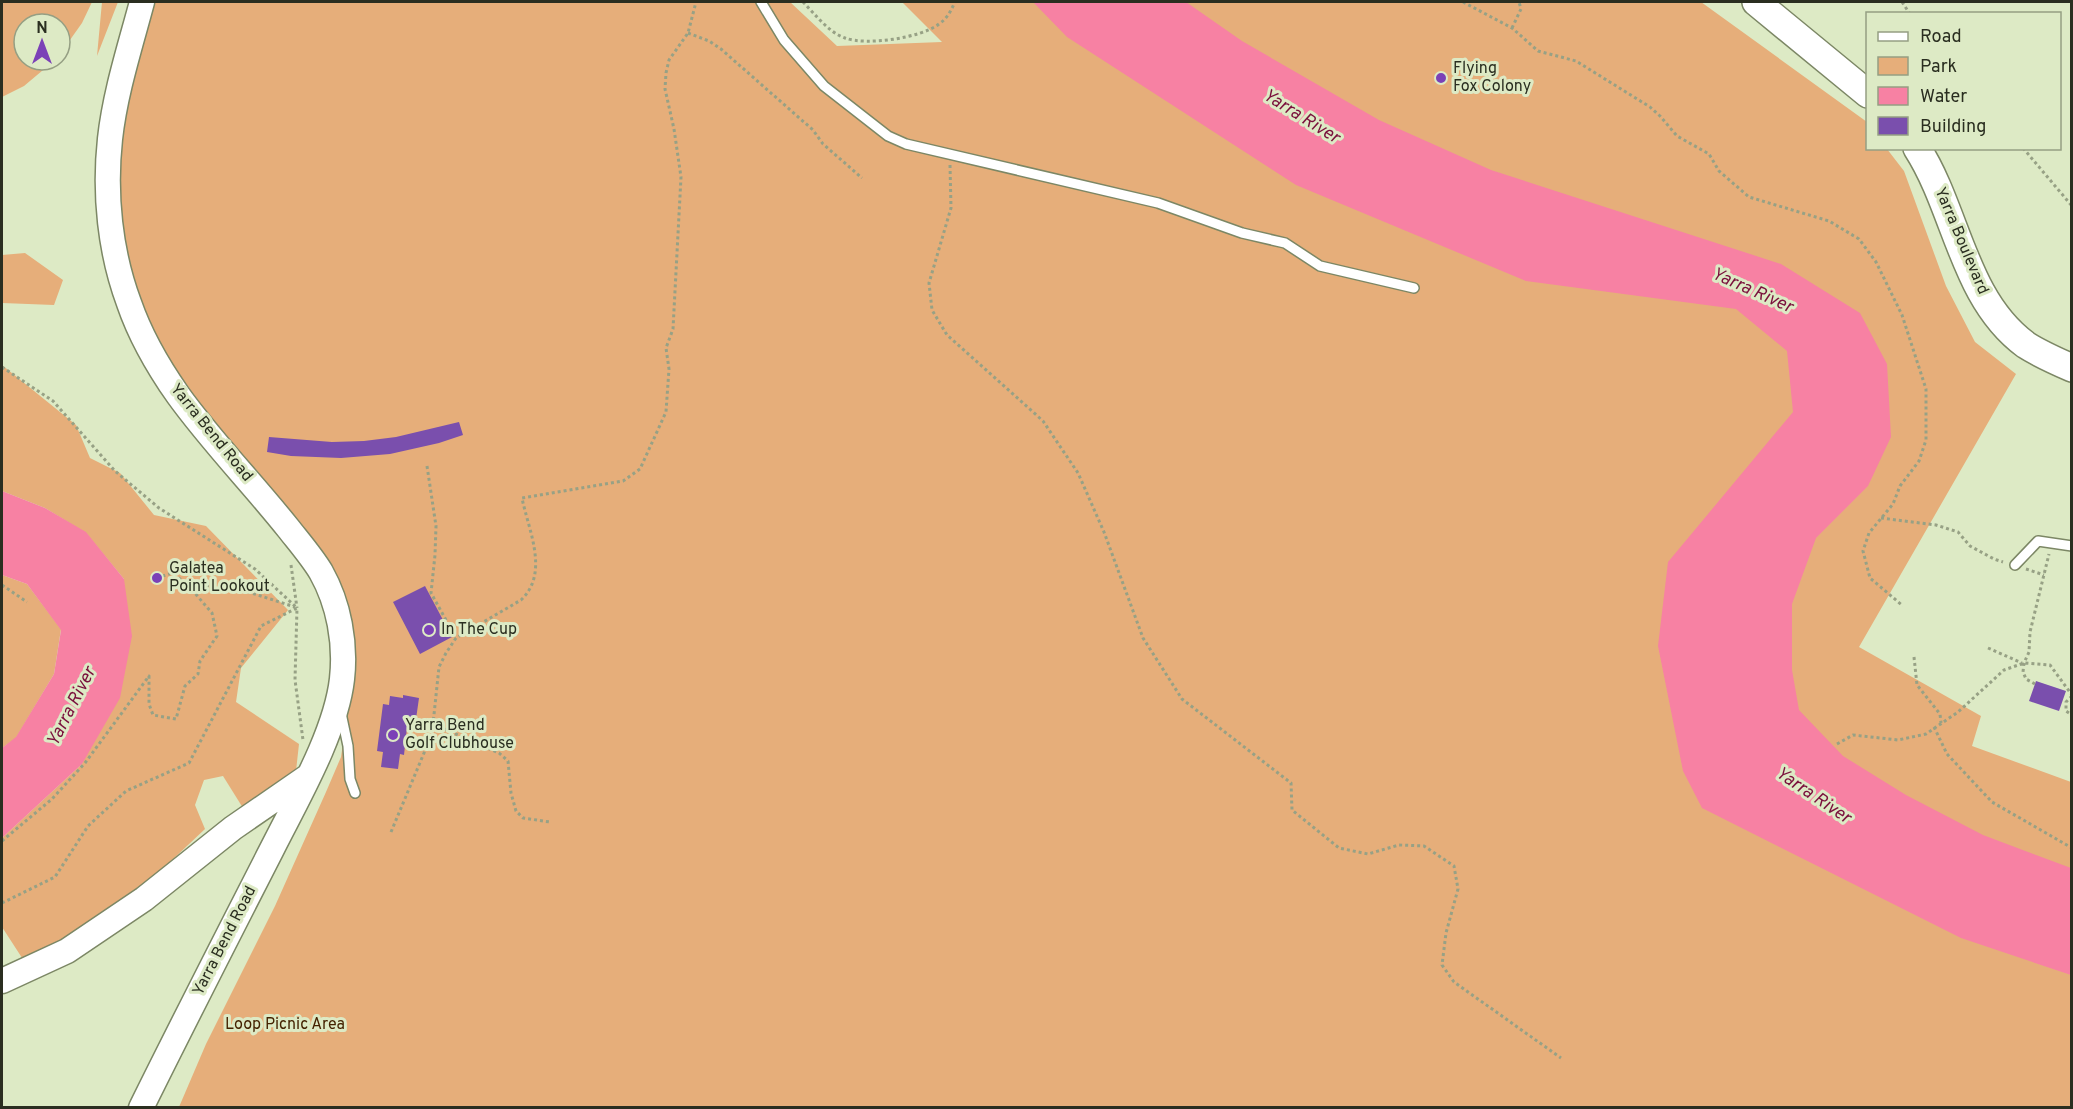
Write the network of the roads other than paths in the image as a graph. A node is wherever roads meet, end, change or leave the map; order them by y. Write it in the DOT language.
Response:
graph roads {
  1 [pos="142,2"];
  2 [pos="760,2"];
  3 [pos="1756,2"];
  4 [pos="1866,92"];
  5 [pos="1918,150"];
  6 [pos="1414,288"];
  7 [pos="2072,368"];
  8 [pos="2072,546"];
  9 [pos="2015,565"];
  10 [pos="338,702"];
  11 [pos="309,775"];
  12 [pos="355,793"];
  13 [pos="2,981"];
  14 [pos="141,1107"];
  1 -- 10 [label="street, Yarra Bend Road"];
  2 -- 6 [label="lane"];
  3 -- 4 [label="main road"];
  5 -- 7 [label="main road, Yarra Boulevard"];
  8 -- 9 [label="lane"];
  10 -- 11 [label="street, Yarra Bend Road"];
  10 -- 12 [label="lane"];
  11 -- 13 [label="street"];
  11 -- 14 [label="street, Yarra Bend Road"];
}
